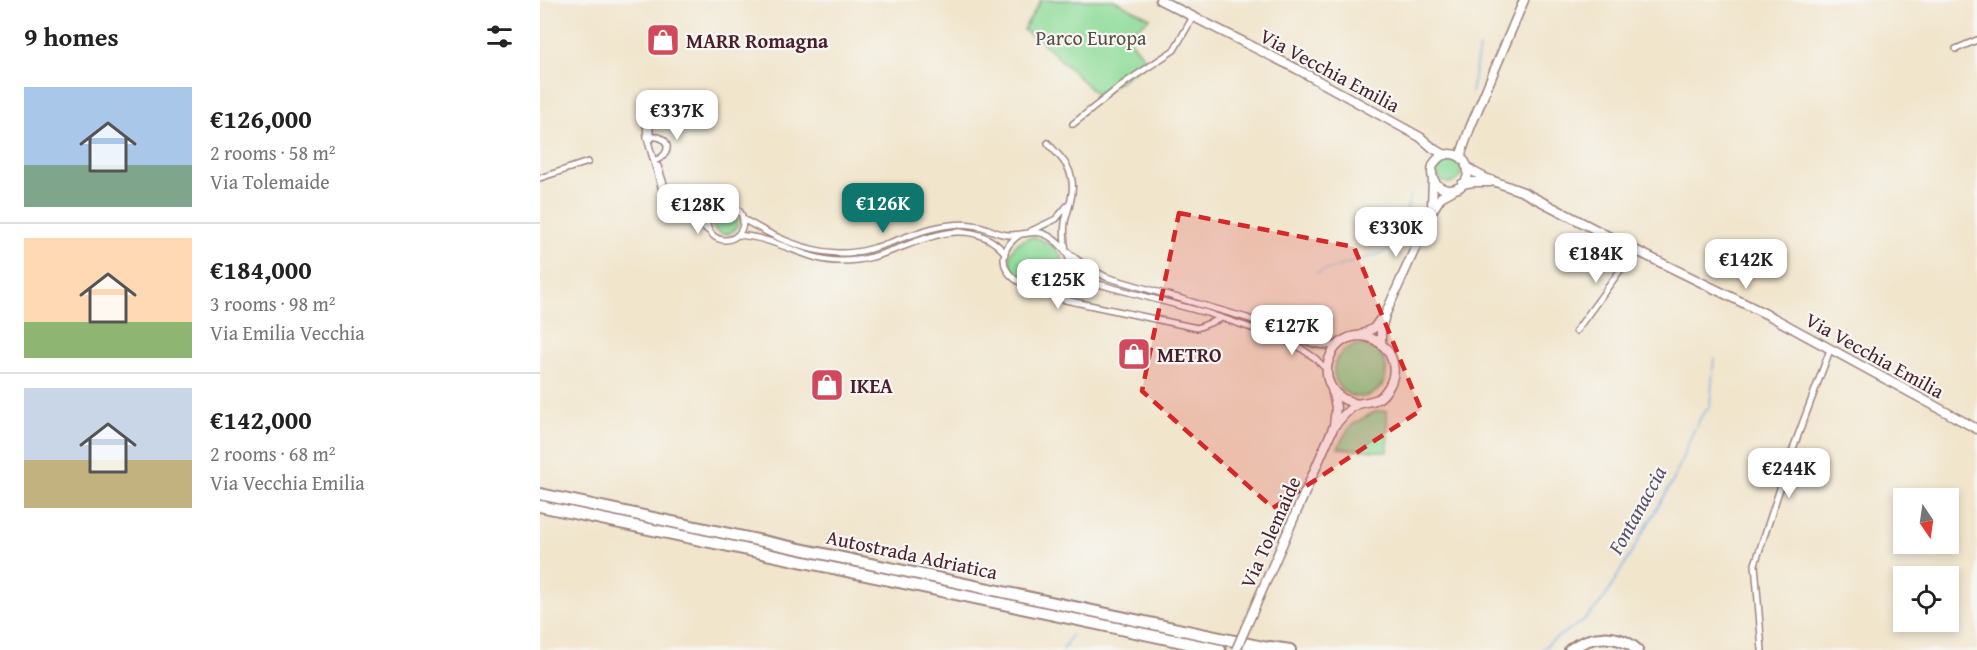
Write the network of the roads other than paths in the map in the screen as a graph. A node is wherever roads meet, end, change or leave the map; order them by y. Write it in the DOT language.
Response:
graph roads {
  1 [pos="1160,0"];
  2 [pos="1524,0"];
  3 [pos="1193,17"];
  4 [pos="1977,39"];
  5 [pos="1956,49"];
  6 [pos="641,104"];
  7 [pos="661,109"];
  8 [pos="1073,124"];
  9 [pos="1470,128"];
  10 [pos="649,137"];
  11 [pos="1420,137"];
  12 [pos="1048,143"];
  13 [pos="1446,154"];
  14 [pos="655,161"];
  15 [pos="588,162"];
  16 [pos="1464,162"];
  17 [pos="1434,164"];
  18 [pos="540,178"];
  19 [pos="1433,178"];
  20 [pos="1499,182"];
  21 [pos="1459,186"];
  22 [pos="1071,200"];
  23 [pos="711,209"];
  24 [pos="1431,213"];
  25 [pos="743,219"];
  26 [pos="1029,231"];
  27 [pos="710,232"];
  28 [pos="1021,234"];
  29 [pos="738,235"];
  30 [pos="1635,250"];
  31 [pos="1066,251"];
  32 [pos="1005,253"];
  33 [pos="1052,284"];
  34 [pos="1035,287"];
  35 [pos="1384,315"];
  36 [pos="1223,319"];
  37 [pos="1576,331"];
  38 [pos="1359,336"];
  39 [pos="1340,343"];
  40 [pos="1381,343"];
  41 [pos="1830,350"];
  42 [pos="1326,369"];
  43 [pos="1332,389"];
  44 [pos="1358,404"];
  45 [pos="1334,426"];
  46 [pos="1977,429"];
  47 [pos="540,494"];
  48 [pos="540,506"];
  49 [pos="1159,637"];
  50 [pos="1251,644"];
  51 [pos="1198,650"];
  52 [pos="1220,650"];
  53 [pos="1236,650"];
  54 [pos="1277,650"];
  55 [pos="1290,650"];
  56 [pos="1570,650"];
  57 [pos="1637,650"];
  58 [pos="1762,650"];
  1 -- 3 [label="main road, Via Vecchia Emilia"];
  2 -- 9 [label="main road"];
  3 -- 8 [label="street"];
  3 -- 11 [label="main road, Via Vecchia Emilia"];
  4 -- 5 [label="street"];
  6 -- 10 [label="street"];
  7 -- 10 [label="street"];
  9 -- 13 [label="main road"];
  9 -- 16 [label="main road"];
  10 -- 14 [label="street"];
  10 -- 14 [label="street"];
  11 -- 13 [label="main road, Via Vecchia Emilia"];
  11 -- 17 [label="main road"];
  12 -- 22 [label="street"];
  13 -- 16 [label="main road"];
  13 -- 17 [label="main road"];
  14 -- 23 [label="street"];
  14 -- 27 [label="street"];
  15 -- 18 [label="street"];
  16 -- 20 [label="main road, Via Vecchia Emilia"];
  16 -- 21 [label="main road"];
  17 -- 19 [label="main road"];
  19 -- 21 [label="main road"];
  19 -- 24 [label="main road"];
  20 -- 21 [label="main road"];
  20 -- 30 [label="main road, Via Vecchia Emilia"];
  21 -- 24 [label="main road"];
  22 -- 26 [label="street"];
  22 -- 31 [label="street"];
  23 -- 25 [label="street"];
  23 -- 27 [label="street"];
  24 -- 35 [label="main road"];
  25 -- 28 [label="street"];
  25 -- 29 [label="street"];
  26 -- 28 [label="street"];
  26 -- 31 [label="street"];
  27 -- 29 [label="street"];
  28 -- 32 [label="street"];
  29 -- 32 [label="street"];
  30 -- 37 [label="street"];
  30 -- 41 [label="main road, Via Vecchia Emilia"];
  31 -- 33 [label="street"];
  31 -- 39 [label="street"];
  32 -- 34 [label="street"];
  33 -- 34 [label="street"];
  33 -- 36 [label="street"];
  34 -- 36 [label="street"];
  35 -- 38 [label="main road"];
  35 -- 40 [label="main road"];
  36 -- 42 [label="street"];
  38 -- 39 [label="main road"];
  38 -- 40 [label="main road"];
  39 -- 42 [label="main road"];
  40 -- 44 [label="main road, Via Tolemaide"];
  41 -- 46 [label="main road, Via Vecchia Emilia"];
  41 -- 58 [label="street"];
  42 -- 43 [label="main road, Via Tolemaide"];
  43 -- 44 [label="main road"];
  43 -- 45 [label="main road, Via Tolemaide"];
  44 -- 45 [label="main road, Via Tolemaide"];
  45 -- 53 [label="main road, Via Tolemaide, bridge"];
  47 -- 50 [label="highway, Autostrada Adriatica"];
  48 -- 49 [label="highway, Autostrada Adriatica"];
  49 -- 51 [label="highway"];
  49 -- 52 [label="highway, Autostrada Adriatica"];
  50 -- 54 [label="highway, Autostrada Adriatica"];
  50 -- 55 [label="highway"];
  56 -- 57 [label="highway"];
}
